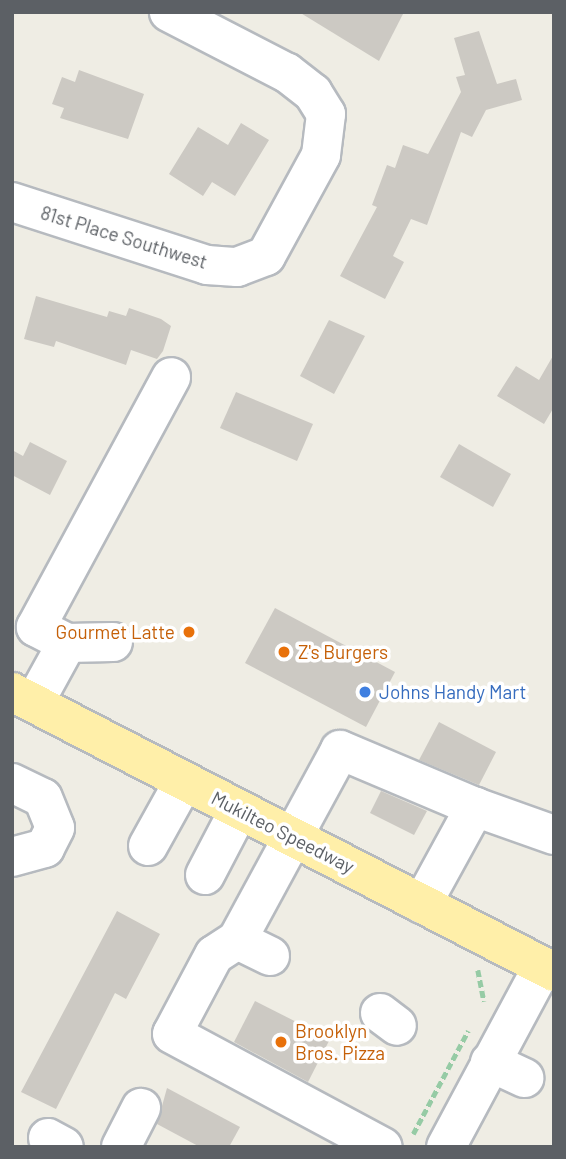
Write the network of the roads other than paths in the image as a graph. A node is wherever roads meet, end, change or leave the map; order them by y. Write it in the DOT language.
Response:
graph roads {
  1 [pos="169,12"];
  2 [pos="12,202"];
  3 [pos="171,377"];
  4 [pos="38,632"];
  5 [pos="113,642"];
  6 [pos="23,698"];
  7 [pos="184,781"];
  8 [pos="30,802"];
  9 [pos="475,807"];
  10 [pos="239,810"];
  11 [pos="554,835"];
  12 [pos="292,837"];
  13 [pos="12,840"];
  14 [pos="148,846"];
  15 [pos="12,857"];
  16 [pos="205,875"];
  17 [pos="422,904"];
  18 [pos="550,961"];
  19 [pos="141,1108"];
  20 [pos="121,1147"];
  21 [pos="383,1147"];
  22 [pos="446,1147"];
  1 -- 2 [label="street, 81st Place Southwest"];
  3 -- 4 [label="street"];
  4 -- 5 [label="street"];
  4 -- 6 [label="street"];
  6 -- 7 [label="main road, Mukilteo Speedway"];
  7 -- 10 [label="main road, Mukilteo Speedway"];
  7 -- 14 [label="street"];
  8 -- 13 [label="street"];
  8 -- 15 [label="street"];
  9 -- 11 [label="street"];
  9 -- 12 [label="street"];
  9 -- 17 [label="street"];
  10 -- 12 [label="main road, Mukilteo Speedway"];
  10 -- 16 [label="street"];
  12 -- 17 [label="main road, Mukilteo Speedway"];
  12 -- 21 [label="street"];
  17 -- 18 [label="main road, Mukilteo Speedway"];
  18 -- 22 [label="street"];
  19 -- 20 [label="street"];
}
